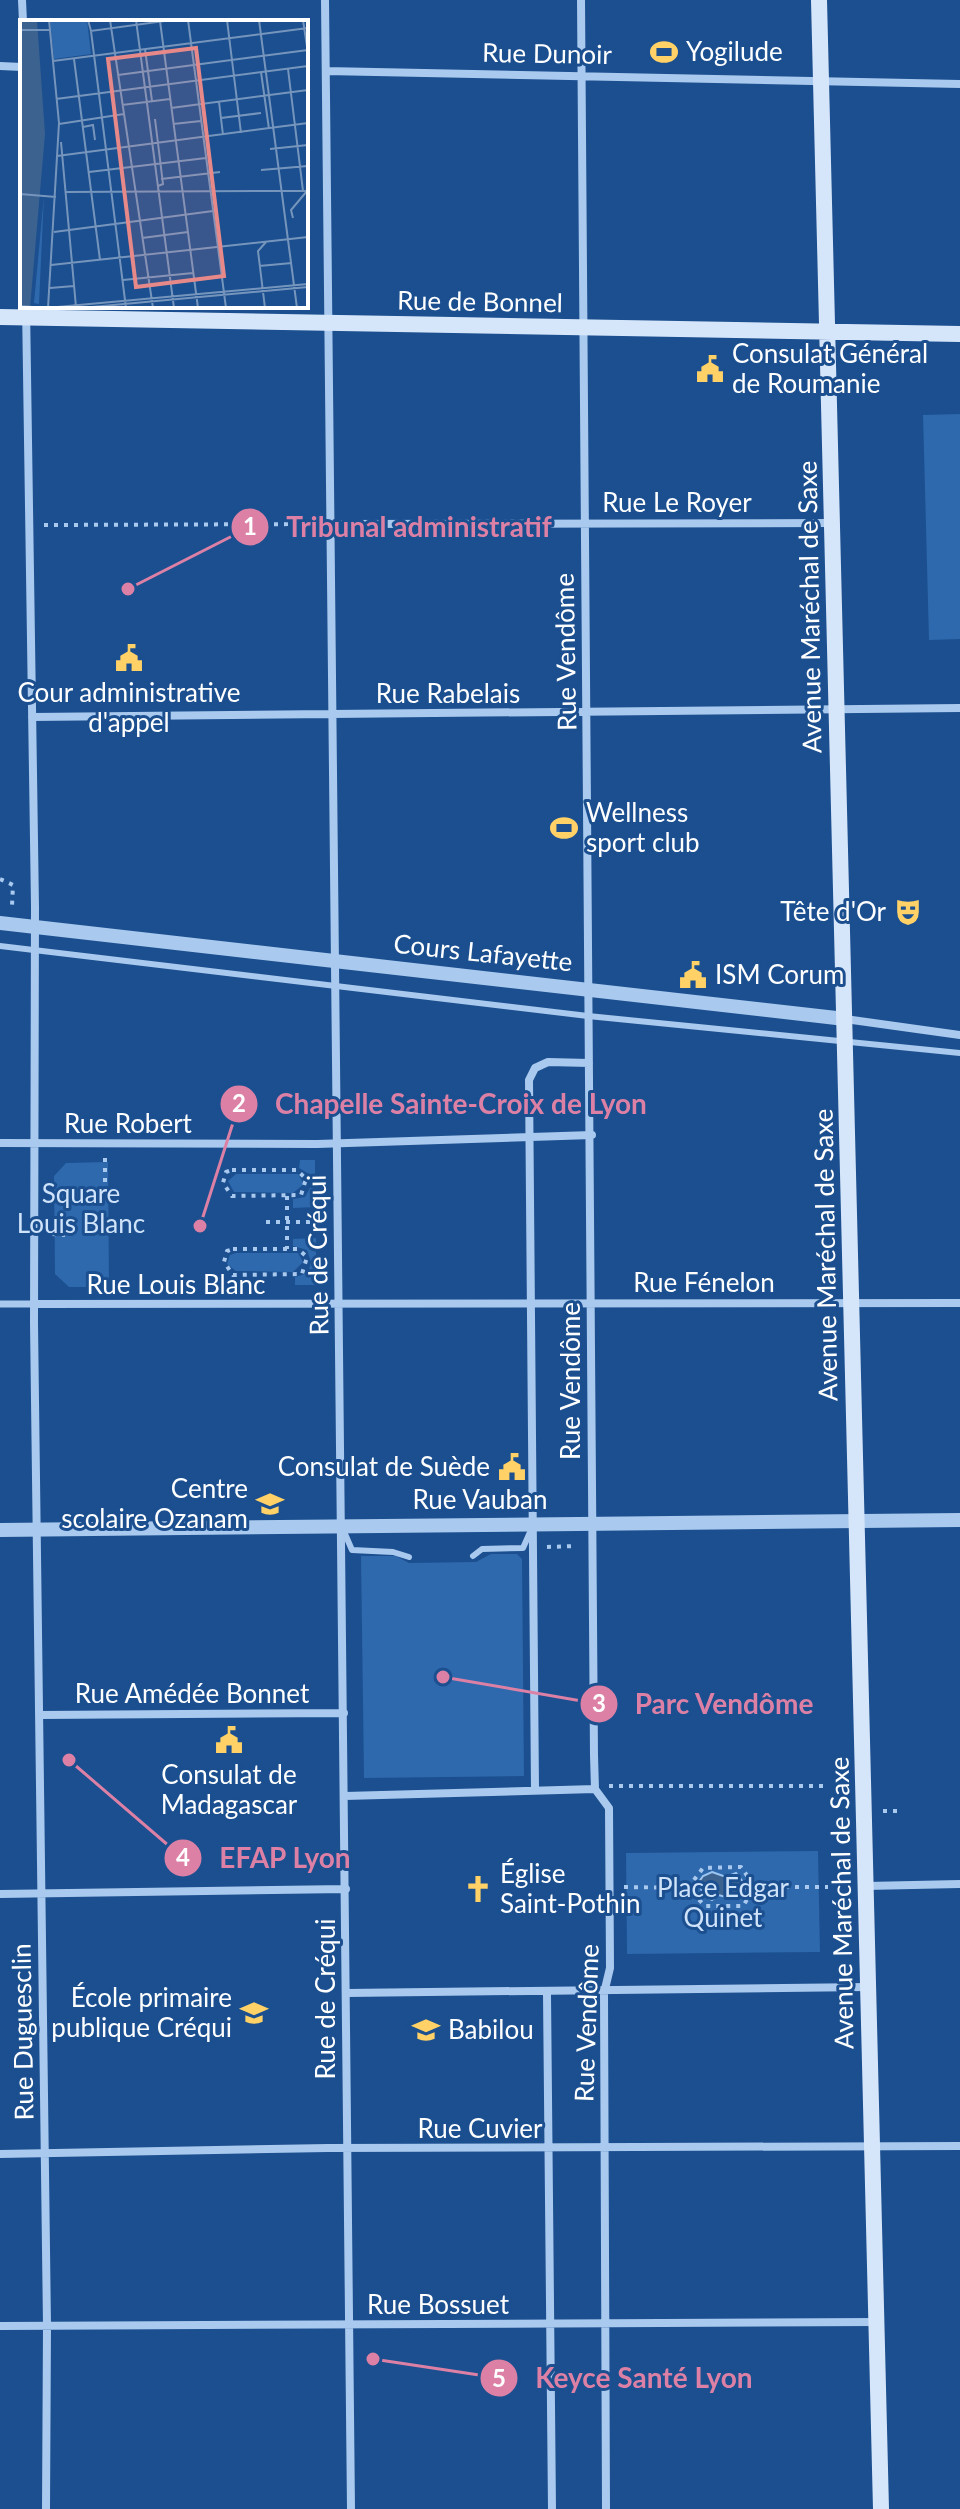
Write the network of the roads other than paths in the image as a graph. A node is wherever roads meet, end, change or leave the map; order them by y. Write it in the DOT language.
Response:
graph roads {
  1 [pos="22,0"];
  2 [pos="325,0"];
  3 [pos="581,0"];
  4 [pos="819,0"];
  5 [pos="23,20"];
  6 [pos="0,66"];
  7 [pos="20,67"];
  8 [pos="326,71"];
  9 [pos="580,74"];
  10 [pos="821,79"];
  11 [pos="960,84"];
  12 [pos="26,312"];
  13 [pos="0,317"];
  14 [pos="330,323"];
  15 [pos="583,328"];
  16 [pos="827,332"];
  17 [pos="960,334"];
  18 [pos="584,523"];
  19 [pos="832,523"];
  20 [pos="330,524"];
  21 [pos="960,708"];
  22 [pos="836,709"];
  23 [pos="586,712"];
  24 [pos="334,715"];
  25 [pos="32,717"];
  26 [pos="0,923"];
  27 [pos="33,928"];
  28 [pos="0,946"];
  29 [pos="34,950"];
  30 [pos="334,961"];
  31 [pos="334,985"];
  32 [pos="586,989"];
  33 [pos="588,1016"];
  34 [pos="845,1019"];
  35 [pos="960,1035"];
  36 [pos="845,1042"];
  37 [pos="960,1053"];
  38 [pos="589,1063"];
  39 [pos="592,1135"];
  40 [pos="529,1137"];
  41 [pos="0,1143"];
  42 [pos="337,1143"];
  43 [pos="34,1145"];
  44 [pos="592,1302"];
  45 [pos="532,1303"];
  46 [pos="960,1303"];
  47 [pos="0,1304"];
  48 [pos="34,1304"];
  49 [pos="851,1304"];
  50 [pos="339,1305"];
  51 [pos="960,1520"];
  52 [pos="857,1521"];
  53 [pos="533,1523"];
  54 [pos="591,1523"];
  55 [pos="341,1524"];
  56 [pos="0,1530"];
  57 [pos="38,1530"];
  58 [pos="473,1556"];
  59 [pos="409,1557"];
  60 [pos="344,1713"];
  61 [pos="40,1715"];
  62 [pos="594,1787"];
  63 [pos="535,1790"];
  64 [pos="345,1796"];
  65 [pos="960,1884"];
  66 [pos="866,1886"];
  67 [pos="346,1889"];
  68 [pos="0,1894"];
  69 [pos="42,1895"];
  70 [pos="868,1987"];
  71 [pos="347,1993"];
  72 [pos="604,1993"];
  73 [pos="547,1994"];
  74 [pos="960,2146"];
  75 [pos="872,2147"];
  76 [pos="549,2148"];
  77 [pos="348,2149"];
  78 [pos="603,2150"];
  79 [pos="44,2153"];
  80 [pos="0,2154"];
  81 [pos="877,2322"];
  82 [pos="550,2324"];
  83 [pos="604,2324"];
  84 [pos="351,2325"];
  85 [pos="0,2326"];
  86 [pos="47,2326"];
  87 [pos="46,2509"];
  88 [pos="351,2509"];
  89 [pos="552,2509"];
  90 [pos="606,2509"];
  91 [pos="881,2509"];
  1 -- 5 [label="street"];
  2 -- 8 [label="street, Rue de Créqui"];
  3 -- 9 [label="street, Rue Vendôme"];
  4 -- 10 [label="main road, Avenue Maréchal de Saxe"];
  6 -- 7 [label="street"];
  8 -- 9 [label="street, Rue Dunoir"];
  8 -- 14 [label="street, Rue de Créqui"];
  9 -- 10 [label="street, Rue Dunoir"];
  9 -- 15 [label="street, Rue Vendôme"];
  10 -- 11 [label="street, Rue Dunoir"];
  10 -- 16 [label="main road, Avenue Maréchal de Saxe"];
  12 -- 13 [label="main road, Rue de Bonnel"];
  12 -- 14 [label="main road, Rue de Bonnel"];
  12 -- 25 [label="street, Rue Duguesclin"];
  14 -- 15 [label="main road, Rue de Bonnel"];
  14 -- 20 [label="street, Rue de Créqui"];
  15 -- 16 [label="main road, Rue de Bonnel"];
  15 -- 18 [label="street, Rue Vendôme"];
  16 -- 17 [label="main road, Rue de Bonnel"];
  16 -- 19 [label="main road, Avenue Maréchal de Saxe"];
  18 -- 19 [label="street, Rue Le Royer"];
  18 -- 20 [label="street, Rue Le Royer"];
  18 -- 23 [label="street, Rue Vendôme"];
  19 -- 22 [label="main road, Avenue Maréchal de Saxe"];
  20 -- 24 [label="street, Rue de Créqui"];
  21 -- 22 [label="street, Rue Rabelais"];
  22 -- 23 [label="street, Rue Rabelais"];
  22 -- 34 [label="main road, Avenue Maréchal de Saxe"];
  23 -- 24 [label="street, Rue Rabelais"];
  23 -- 32 [label="street, Rue Vendôme"];
  24 -- 25 [label="street, Rue Rabelais"];
  24 -- 30 [label="street, Rue de Créqui"];
  25 -- 27 [label="street, Rue Duguesclin"];
  26 -- 27 [label="street, Cours Lafayette"];
  27 -- 29 [label="street, Rue Duguesclin"];
  27 -- 30 [label="street, Cours Lafayette"];
  28 -- 29 [label="lane"];
  29 -- 31 [label="lane"];
  29 -- 43 [label="street, Rue Duguesclin"];
  30 -- 31 [label="street, Rue de Créqui"];
  30 -- 32 [label="street, Cours Lafayette"];
  31 -- 33 [label="lane"];
  31 -- 42 [label="street, Rue de Créqui"];
  32 -- 33 [label="street, Rue Vendôme"];
  32 -- 34 [label="street, Cours Lafayette"];
  33 -- 36 [label="lane"];
  33 -- 38 [label="street, Rue Vendôme"];
  34 -- 35 [label="street, Cours Lafayette"];
  34 -- 36 [label="main road, Avenue Maréchal de Saxe"];
  36 -- 37 [label="lane"];
  36 -- 49 [label="main road, Avenue Maréchal de Saxe"];
  38 -- 39 [label="street, Rue Vendôme"];
  38 -- 40 [label="street, Rue Vendôme"];
  39 -- 40 [label="street, Rue Robert"];
  39 -- 44 [label="street, Rue Vendôme"];
  40 -- 42 [label="street, Rue Robert"];
  40 -- 45 [label="street, Rue Vendôme"];
  41 -- 43 [label="street, Rue Robert"];
  42 -- 43 [label="street, Rue Robert"];
  42 -- 50 [label="street, Rue de Créqui"];
  43 -- 48 [label="street, Rue Duguesclin"];
  44 -- 45 [label="street, Rue Louis Blanc"];
  44 -- 49 [label="street, Rue Fénelon"];
  44 -- 54 [label="street, Rue Vendôme"];
  45 -- 50 [label="street, Rue Louis Blanc"];
  45 -- 53 [label="street, Rue Vendôme"];
  46 -- 49 [label="street, Rue Fénelon"];
  47 -- 48 [label="street, Rue Louis Blanc"];
  48 -- 50 [label="street, Rue Louis Blanc"];
  48 -- 57 [label="street, Rue Duguesclin"];
  49 -- 52 [label="main road, Avenue Maréchal de Saxe"];
  50 -- 55 [label="street, Rue de Créqui"];
  51 -- 52 [label="street, Rue Vauban"];
  52 -- 54 [label="street, Rue Vauban"];
  52 -- 66 [label="main road, Avenue Maréchal de Saxe"];
  53 -- 54 [label="street, Rue Vauban"];
  53 -- 55 [label="street, Rue Vauban"];
  53 -- 58 [label="lane"];
  53 -- 63 [label="street, Rue Vendôme"];
  54 -- 62 [label="street, Rue Vendôme"];
  55 -- 57 [label="street, Rue Vauban"];
  55 -- 59 [label="lane"];
  55 -- 60 [label="street, Rue de Créqui"];
  56 -- 57 [label="street, Rue Vauban"];
  57 -- 61 [label="street, Rue Duguesclin"];
  60 -- 61 [label="street, Rue Amédée Bonnet"];
  60 -- 64 [label="street, Rue de Créqui"];
  61 -- 69 [label="street, Rue Duguesclin"];
  62 -- 63 [label="street"];
  62 -- 72 [label="street, Rue Vendôme"];
  63 -- 64 [label="street"];
  64 -- 67 [label="street, Rue de Créqui"];
  65 -- 66 [label="street"];
  66 -- 70 [label="main road, Avenue Maréchal de Saxe"];
  67 -- 69 [label="street"];
  67 -- 71 [label="street, Rue de Créqui"];
  68 -- 69 [label="street"];
  69 -- 79 [label="street, Rue Duguesclin"];
  70 -- 72 [label="street"];
  70 -- 75 [label="main road, Avenue Maréchal de Saxe"];
  71 -- 73 [label="street"];
  71 -- 77 [label="street, Rue de Créqui"];
  72 -- 73 [label="street"];
  72 -- 78 [label="street, Rue Vendôme"];
  73 -- 76 [label="street, Rue Vendôme"];
  74 -- 75 [label="street, Rue Cuvier"];
  75 -- 78 [label="street, Rue Cuvier"];
  75 -- 81 [label="main road, Avenue Maréchal de Saxe"];
  76 -- 77 [label="street, Rue Cuvier"];
  76 -- 78 [label="street, Rue Cuvier"];
  76 -- 82 [label="street, Rue Vendôme"];
  77 -- 79 [label="street, Rue Cuvier"];
  77 -- 84 [label="street, Rue de Créqui"];
  78 -- 83 [label="street, Rue Vendôme"];
  79 -- 80 [label="street, Rue Cuvier"];
  79 -- 86 [label="street, Rue Duguesclin"];
  81 -- 83 [label="street, Rue Bossuet"];
  81 -- 91 [label="main road, Avenue Maréchal de Saxe"];
  82 -- 83 [label="street, Rue Bossuet"];
  82 -- 84 [label="street, Rue Bossuet"];
  82 -- 89 [label="street, Rue Vendôme"];
  83 -- 90 [label="street, Rue Vendôme"];
  84 -- 86 [label="street, Rue Bossuet"];
  84 -- 88 [label="street, Rue de Créqui"];
  85 -- 86 [label="street, Rue Bossuet"];
  86 -- 87 [label="street, Rue Duguesclin"];
}
